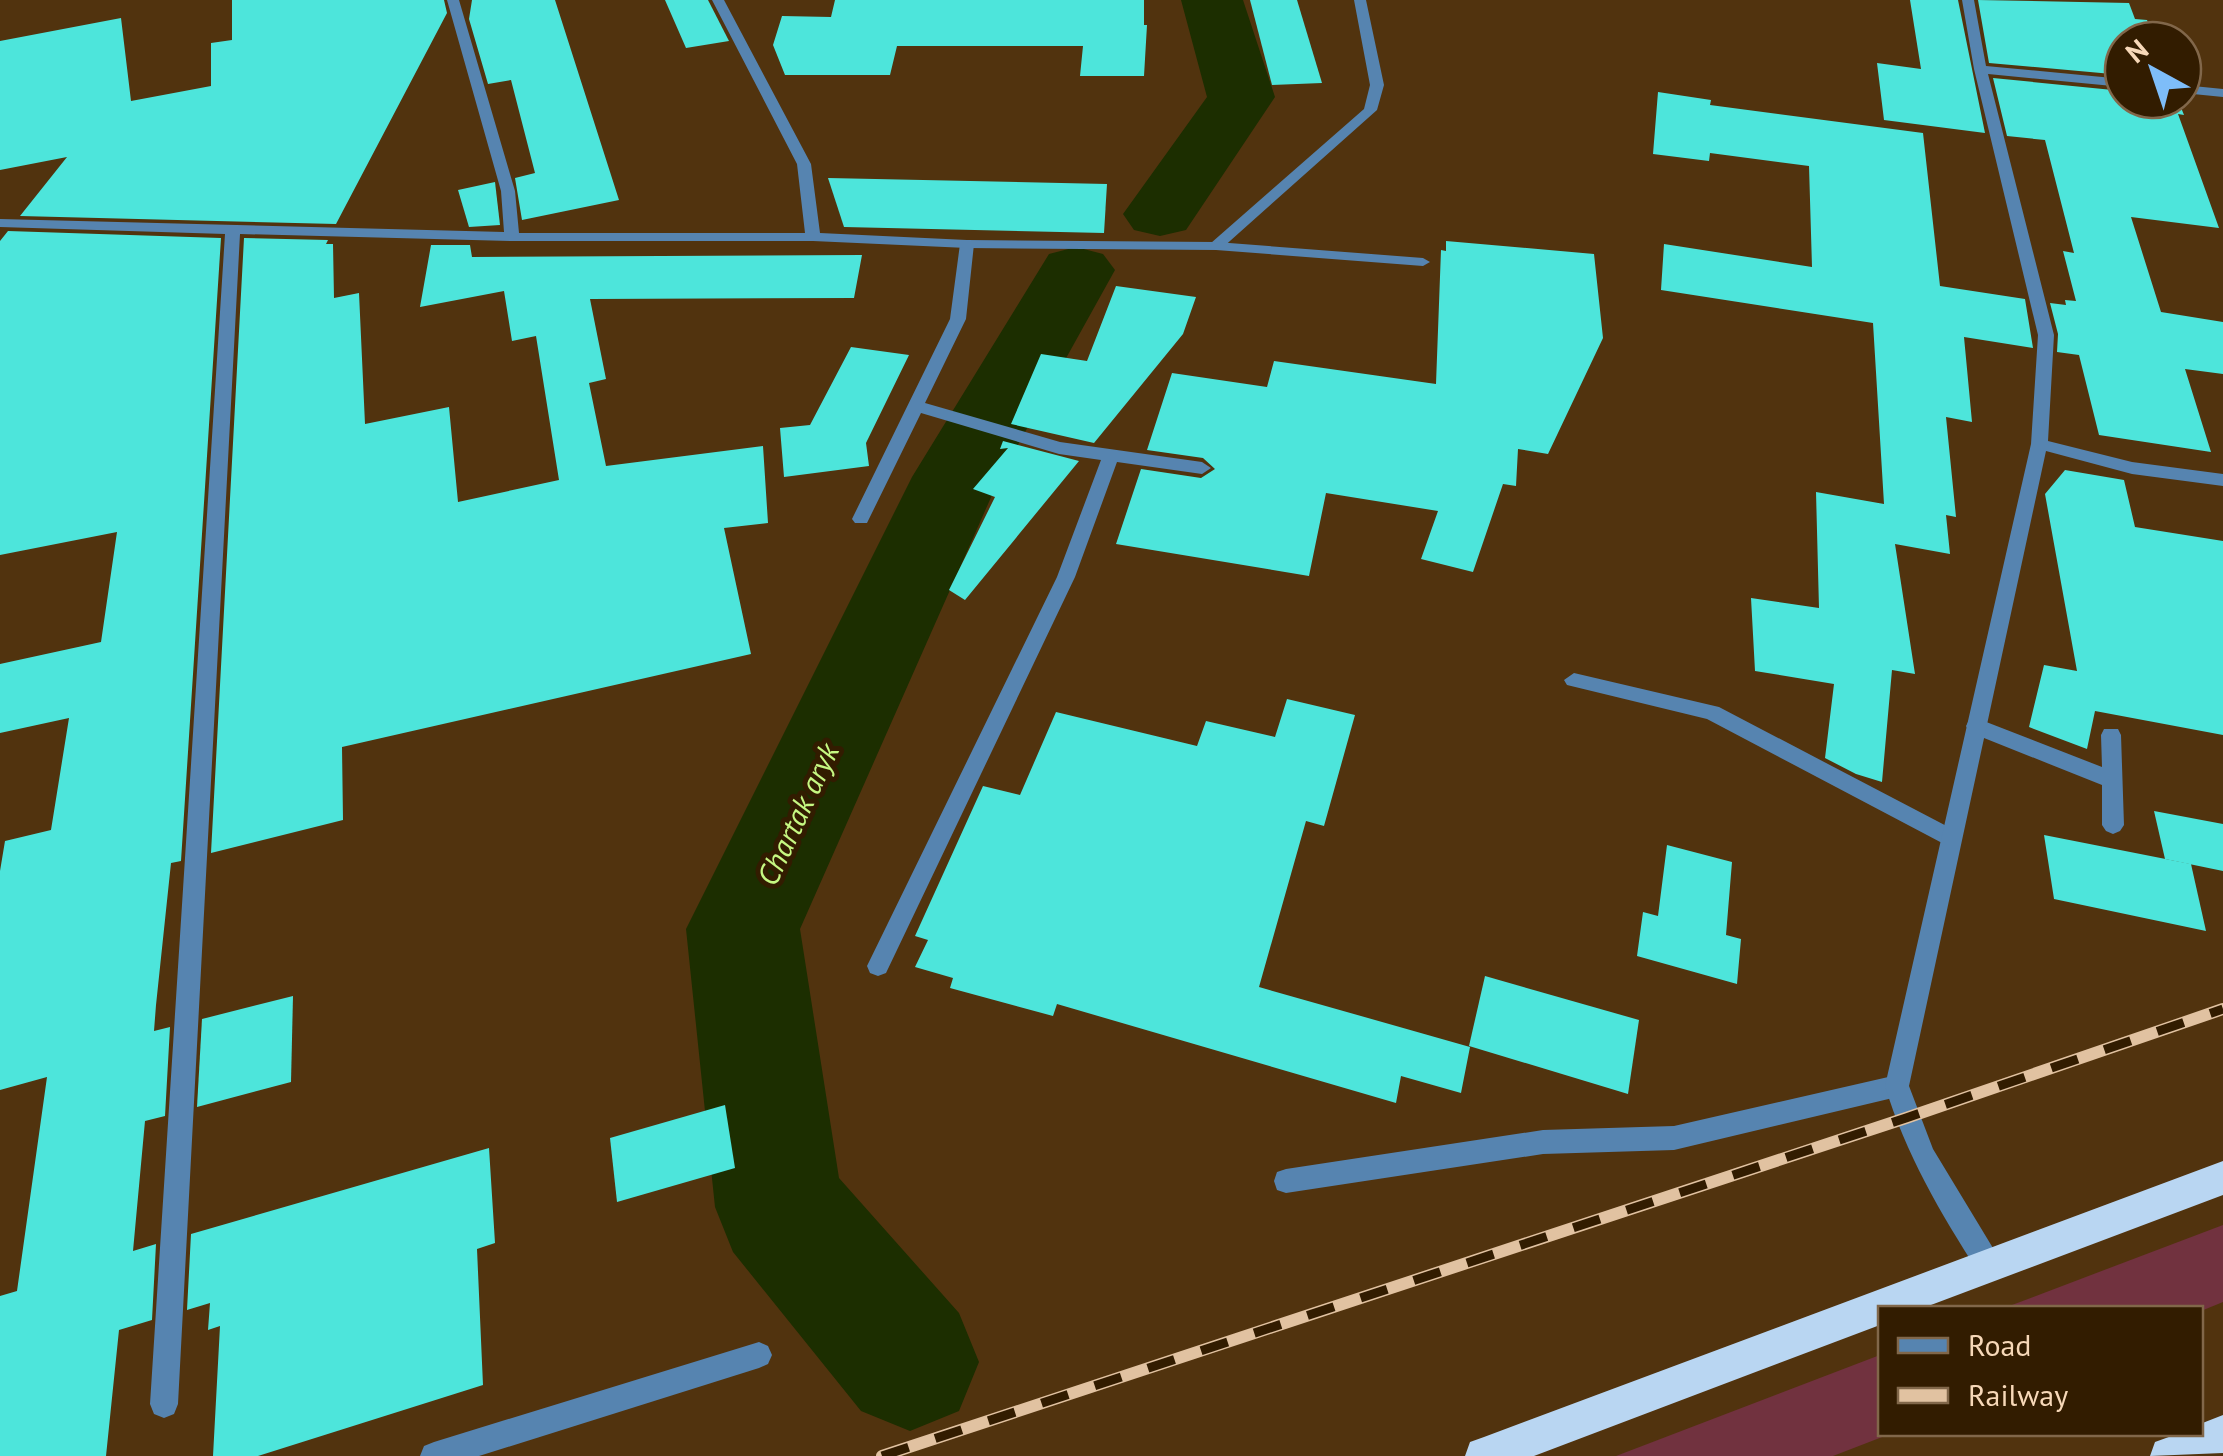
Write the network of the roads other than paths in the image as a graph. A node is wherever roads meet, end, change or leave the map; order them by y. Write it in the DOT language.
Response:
graph roads {
  1 [pos="453,0"];
  2 [pos="718,0"];
  3 [pos="1360,0"];
  4 [pos="1968,0"];
  5 [pos="1980,69"];
  6 [pos="2103,81"];
  7 [pos="0,224"];
  8 [pos="232,228"];
  9 [pos="512,237"];
  10 [pos="813,237"];
  11 [pos="967,244"];
  12 [pos="1216,246"];
  13 [pos="1423,262"];
  14 [pos="916,406"];
  15 [pos="2038,444"];
  16 [pos="1111,455"];
  17 [pos="1202,468"];
  18 [pos="2223,480"];
  19 [pos="861,519"];
  20 [pos="1574,680"];
  21 [pos="1976,726"];
  22 [pos="2112,735"];
  23 [pos="2112,780"];
  24 [pos="2112,824"];
  25 [pos="1951,838"];
  26 [pos="878,966"];
  27 [pos="1897,1086"];
  28 [pos="2223,1178"];
  29 [pos="1286,1181"];
  30 [pos="1990,1267"];
  31 [pos="1886,1306"];
  32 [pos="1878,1309"];
  33 [pos="759,1355"];
  34 [pos="164,1404"];
  35 [pos="2223,1434"];
  36 [pos="434,1456"];
  37 [pos="1484,1456"];
  38 [pos="2169,1456"];
  1 -- 9 [label="street"];
  2 -- 10 [label="street"];
  3 -- 12 [label="street"];
  4 -- 5 [label="street"];
  5 -- 6 [label="street"];
  5 -- 15 [label="street"];
  7 -- 8 [label="street"];
  8 -- 9 [label="street"];
  8 -- 34 [label="street"];
  9 -- 10 [label="street"];
  10 -- 11 [label="street"];
  11 -- 12 [label="street"];
  11 -- 14 [label="street"];
  12 -- 13 [label="street"];
  14 -- 16 [label="street"];
  14 -- 19 [label="street"];
  15 -- 18 [label="street"];
  15 -- 21 [label="street"];
  16 -- 17 [label="street"];
  16 -- 26 [label="street"];
  20 -- 25 [label="street"];
  21 -- 23 [label="street"];
  21 -- 25 [label="street"];
  22 -- 23 [label="street"];
  23 -- 24 [label="street"];
  25 -- 27 [label="street"];
  27 -- 29 [label="street"];
  27 -- 30 [label="street"];
  28 -- 30 [label="highway"];
  30 -- 31 [label="highway"];
  32 -- 37 [label="highway"];
  33 -- 36 [label="street"];
  35 -- 38 [label="highway"];
}
